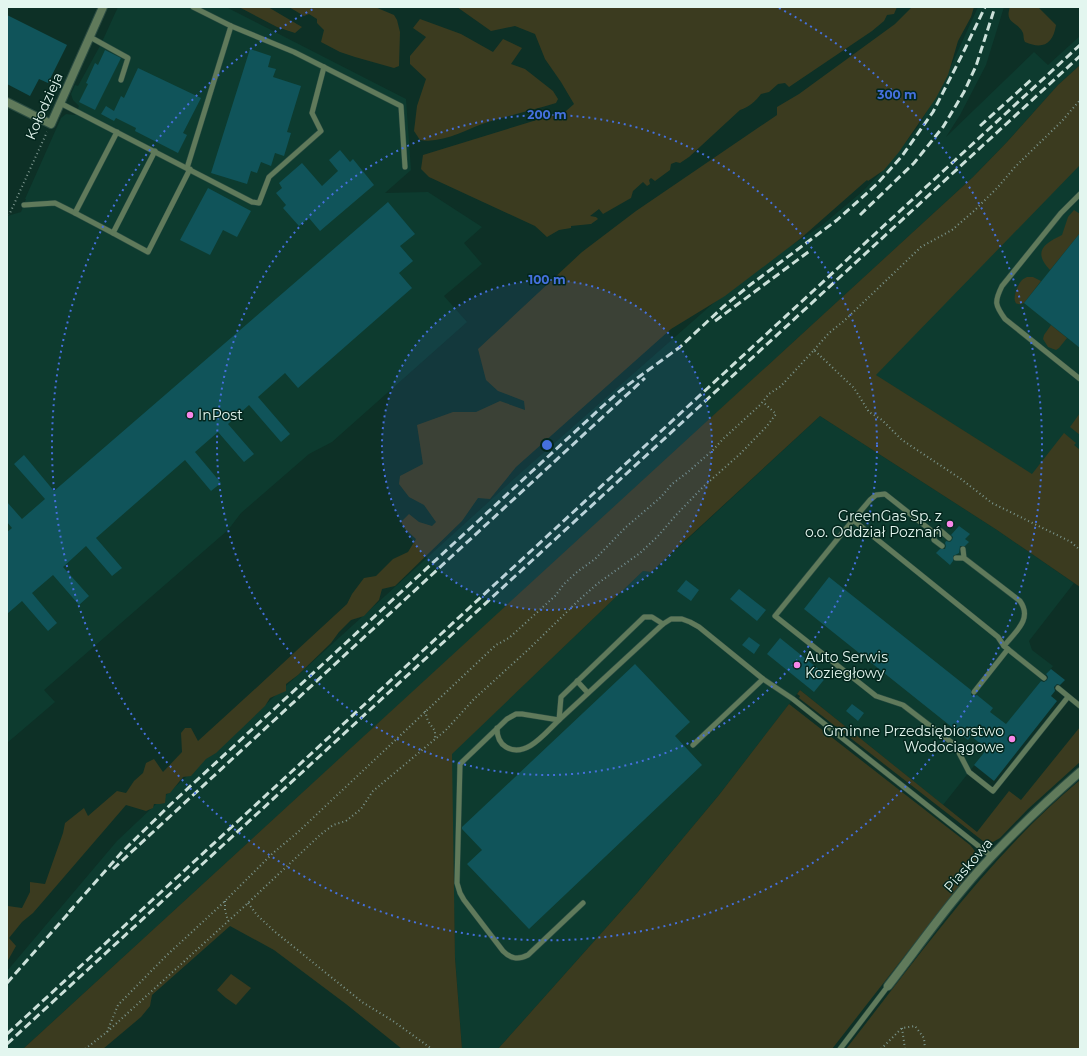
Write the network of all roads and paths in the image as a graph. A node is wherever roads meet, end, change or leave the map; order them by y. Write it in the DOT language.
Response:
graph roads {
  1 [pos="103,7"];
  2 [pos="193,7"];
  3 [pos="231,26"];
  4 [pos="90,37"];
  5 [pos="324,67"];
  6 [pos="121,80"];
  7 [pos="1080,100"];
  8 [pos="7,102"];
  9 [pos="60,103"];
  10 [pos="51,124"];
  11 [pos="117,132"];
  12 [pos="155,151"];
  13 [pos="405,167"];
  14 [pos="188,169"];
  15 [pos="1080,194"];
  16 [pos="24,205"];
  17 [pos="75,213"];
  18 [pos="7,214"];
  19 [pos="114,233"];
  20 [pos="814,350"];
  21 [pos="1080,379"];
  22 [pos="762,402"];
  23 [pos="853,520"];
  24 [pos="933,532"];
  25 [pos="949,538"];
  26 [pos="942,546"];
  27 [pos="963,549"];
  28 [pos="1080,550"];
  29 [pos="956,558"];
  30 [pos="964,558"];
  31 [pos="662,624"];
  32 [pos="1006,648"];
  33 [pos="1044,678"];
  34 [pos="763,679"];
  35 [pos="577,681"];
  36 [pos="1058,688"];
  37 [pos="974,692"];
  38 [pos="588,693"];
  39 [pos="1068,697"];
  40 [pos="1080,706"];
  41 [pos="425,711"];
  42 [pos="559,720"];
  43 [pos="497,728"];
  44 [pos="435,739"];
  45 [pos="693,745"];
  46 [pos="1080,772"];
  47 [pos="991,856"];
  48 [pos="225,901"];
  49 [pos="248,903"];
  50 [pos="583,903"];
  51 [pos="228,922"];
  52 [pos="888,986"];
  53 [pos="902,1028"];
  54 [pos="107,1032"];
  55 [pos="84,1049"];
  56 [pos="432,1049"];
  57 [pos="840,1049"];
  58 [pos="881,1049"];
  59 [pos="905,1049"];
  60 [pos="926,1049"];
  1 -- 4 [label="street, Kołodzieja"];
  2 -- 3 [label="lane"];
  3 -- 5 [label="lane"];
  3 -- 14 [label="lane"];
  4 -- 6 [label="lane"];
  4 -- 9 [label="street, Kołodzieja"];
  5 -- 13 [label="lane"];
  5 -- 14 [label="lane"];
  7 -- 20 [label="path"];
  8 -- 10 [label="street"];
  9 -- 10 [label="street, Kołodzieja"];
  9 -- 11 [label="lane"];
  10 -- 18 [label="path, Kołodzieja"];
  11 -- 12 [label="lane"];
  11 -- 17 [label="lane"];
  12 -- 14 [label="lane"];
  12 -- 19 [label="lane"];
  14 -- 19 [label="lane"];
  15 -- 21 [label="lane"];
  16 -- 17 [label="lane"];
  17 -- 19 [label="lane"];
  20 -- 22 [label="path"];
  20 -- 28 [label="path"];
  22 -- 41 [label="path"];
  22 -- 44 [label="path"];
  23 -- 24 [label="lane"];
  23 -- 32 [label="lane"];
  23 -- 39 [label="lane"];
  24 -- 25 [label="lane"];
  24 -- 26 [label="lane"];
  27 -- 30 [label="lane"];
  29 -- 30 [label="lane"];
  30 -- 32 [label="lane"];
  31 -- 34 [label="lane"];
  31 -- 35 [label="lane"];
  31 -- 38 [label="lane"];
  32 -- 33 [label="lane"];
  32 -- 37 [label="lane"];
  34 -- 45 [label="lane"];
  34 -- 47 [label="lane"];
  35 -- 38 [label="lane"];
  35 -- 42 [label="lane"];
  36 -- 39 [label="lane"];
  38 -- 42 [label="lane"];
  39 -- 40 [label="lane"];
  41 -- 44 [label="path"];
  41 -- 48 [label="path"];
  42 -- 43 [label="lane"];
  42 -- 43 [label="lane"];
  43 -- 50 [label="lane"];
  44 -- 49 [label="path"];
  46 -- 47 [label="street, Piaskowa"];
  47 -- 52 [label="street, Piaskowa"];
  48 -- 51 [label="path"];
  48 -- 54 [label="path"];
  49 -- 51 [label="path"];
  49 -- 56 [label="path"];
  51 -- 54 [label="path"];
  52 -- 57 [label="lane"];
  53 -- 58 [label="path"];
  53 -- 59 [label="path"];
  53 -- 60 [label="path"];
  54 -- 55 [label="path"];
}
